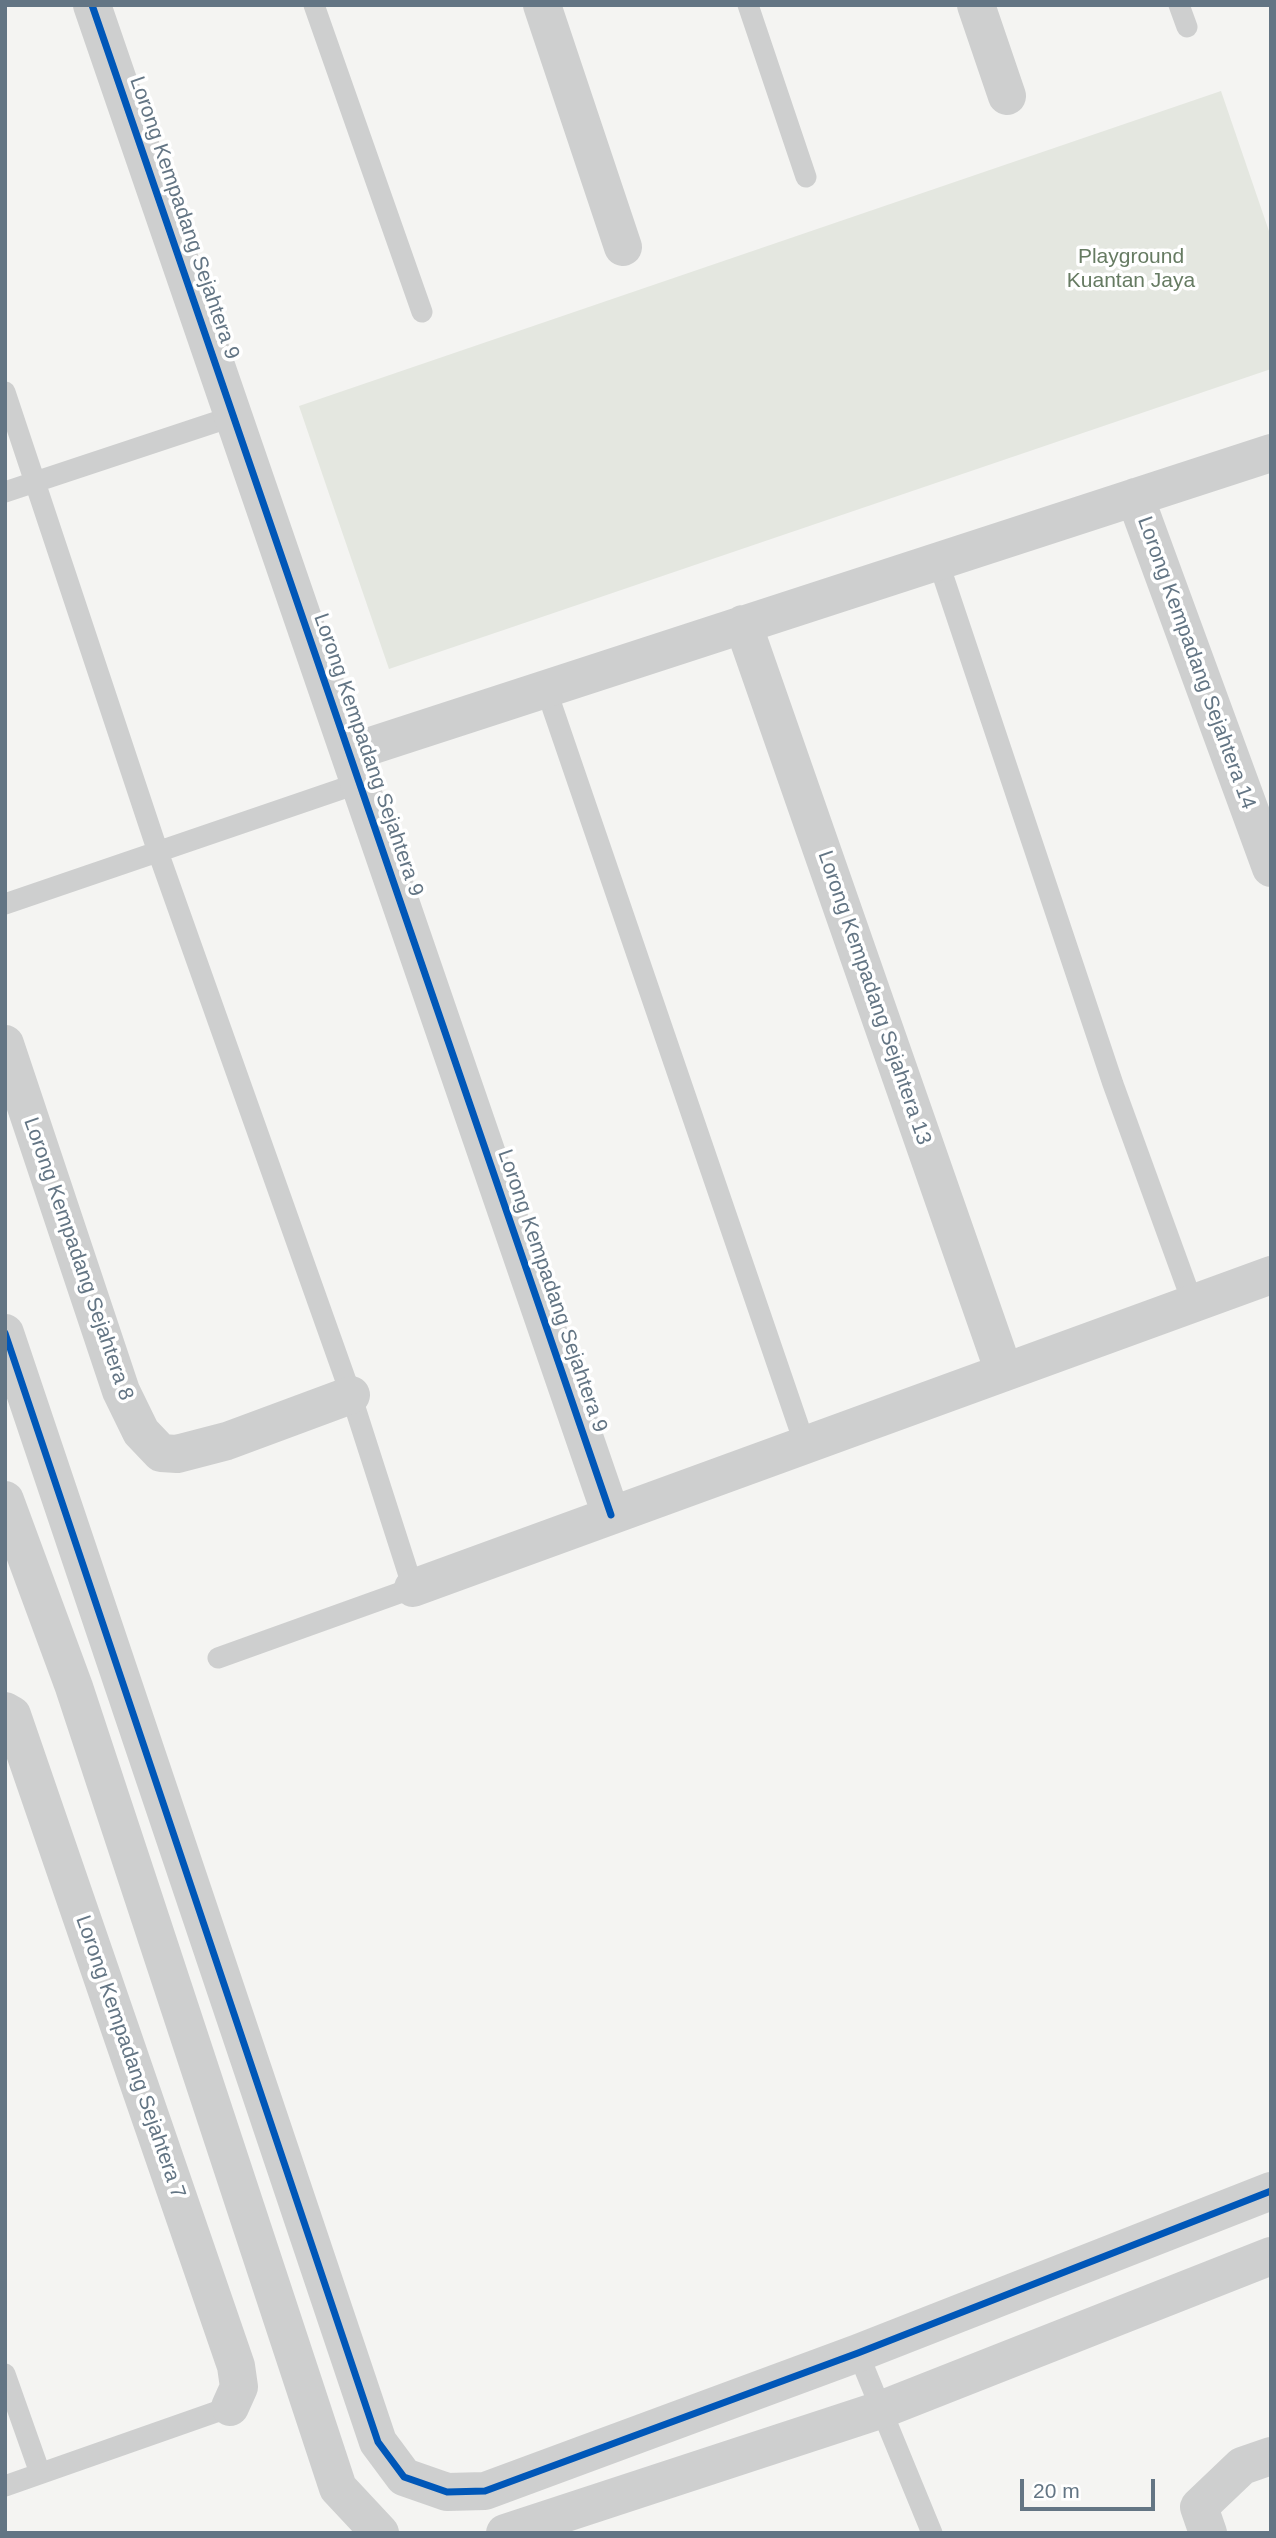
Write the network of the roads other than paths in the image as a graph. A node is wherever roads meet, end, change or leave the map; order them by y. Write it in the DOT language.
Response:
graph roads {
  1 [pos="92,5"];
  2 [pos="314,5"];
  3 [pos="542,5"];
  4 [pos="748,5"];
  5 [pos="976,5"];
  6 [pos="1180,5"];
  7 [pos="1187,27"];
  8 [pos="1007,96"];
  9 [pos="806,177"];
  10 [pos="622,247"];
  11 [pos="422,312"];
  12 [pos="5,393"];
  13 [pos="234,416"];
  14 [pos="1271,453"];
  15 [pos="36,482"];
  16 [pos="5,492"];
  17 [pos="1135,497"];
  18 [pos="938,561"];
  19 [pos="743,624"];
  20 [pos="547,689"];
  21 [pos="354,768"];
  22 [pos="158,852"];
  23 [pos="1271,868"];
  24 [pos="5,904"];
  25 [pos="5,1044"];
  26 [pos="1271,1275"];
  27 [pos="1193,1304"];
  28 [pos="5,1333"];
  29 [pos="1004,1372"];
  30 [pos="351,1395"];
  31 [pos="805,1445"];
  32 [pos="5,1500"];
  33 [pos="611,1515"];
  34 [pos="413,1588"];
  35 [pos="218,1658"];
  36 [pos="5,1710"];
  37 [pos="1271,2191"];
  38 [pos="1271,2256"];
  39 [pos="858,2353"];
  40 [pos="5,2374"];
  41 [pos="230,2407"];
  42 [pos="883,2409"];
  43 [pos="1271,2456"];
  44 [pos="40,2473"];
  45 [pos="5,2486"];
  46 [pos="380,2533"];
  47 [pos="505,2533"];
  48 [pos="932,2533"];
  49 [pos="1208,2533"];
  1 -- 13 [label="street, Lorong Kempadang Sejahtera 9"];
  2 -- 11 [label="lane"];
  3 -- 10 [label="street"];
  4 -- 9 [label="lane"];
  5 -- 8 [label="street"];
  6 -- 7 [label="lane"];
  12 -- 15 [label="lane"];
  13 -- 15 [label="lane"];
  13 -- 21 [label="street, Lorong Kempadang Sejahtera 9"];
  14 -- 17 [label="street"];
  15 -- 16 [label="lane"];
  15 -- 22 [label="lane"];
  17 -- 18 [label="street"];
  17 -- 23 [label="street, Lorong Kempadang Sejahtera 14"];
  18 -- 19 [label="street"];
  18 -- 27 [label="lane"];
  19 -- 20 [label="street"];
  19 -- 29 [label="street, Lorong Kempadang Sejahtera 13"];
  20 -- 21 [label="street"];
  20 -- 31 [label="lane"];
  21 -- 22 [label="lane"];
  21 -- 33 [label="street, Lorong Kempadang Sejahtera 9"];
  22 -- 24 [label="lane"];
  22 -- 30 [label="lane"];
  25 -- 30 [label="street, Lorong Kempadang Sejahtera 8"];
  26 -- 27 [label="street"];
  27 -- 29 [label="street"];
  28 -- 39 [label="street"];
  29 -- 31 [label="street"];
  30 -- 34 [label="lane"];
  31 -- 33 [label="street"];
  32 -- 46 [label="street"];
  33 -- 34 [label="street"];
  34 -- 35 [label="lane"];
  36 -- 41 [label="street, Lorong Kempadang Sejahtera 7"];
  37 -- 39 [label="street"];
  38 -- 42 [label="street"];
  39 -- 42 [label="lane"];
  40 -- 44 [label="lane"];
  41 -- 44 [label="lane"];
  42 -- 47 [label="street"];
  42 -- 48 [label="lane"];
  43 -- 49 [label="street"];
  44 -- 45 [label="lane"];
}
